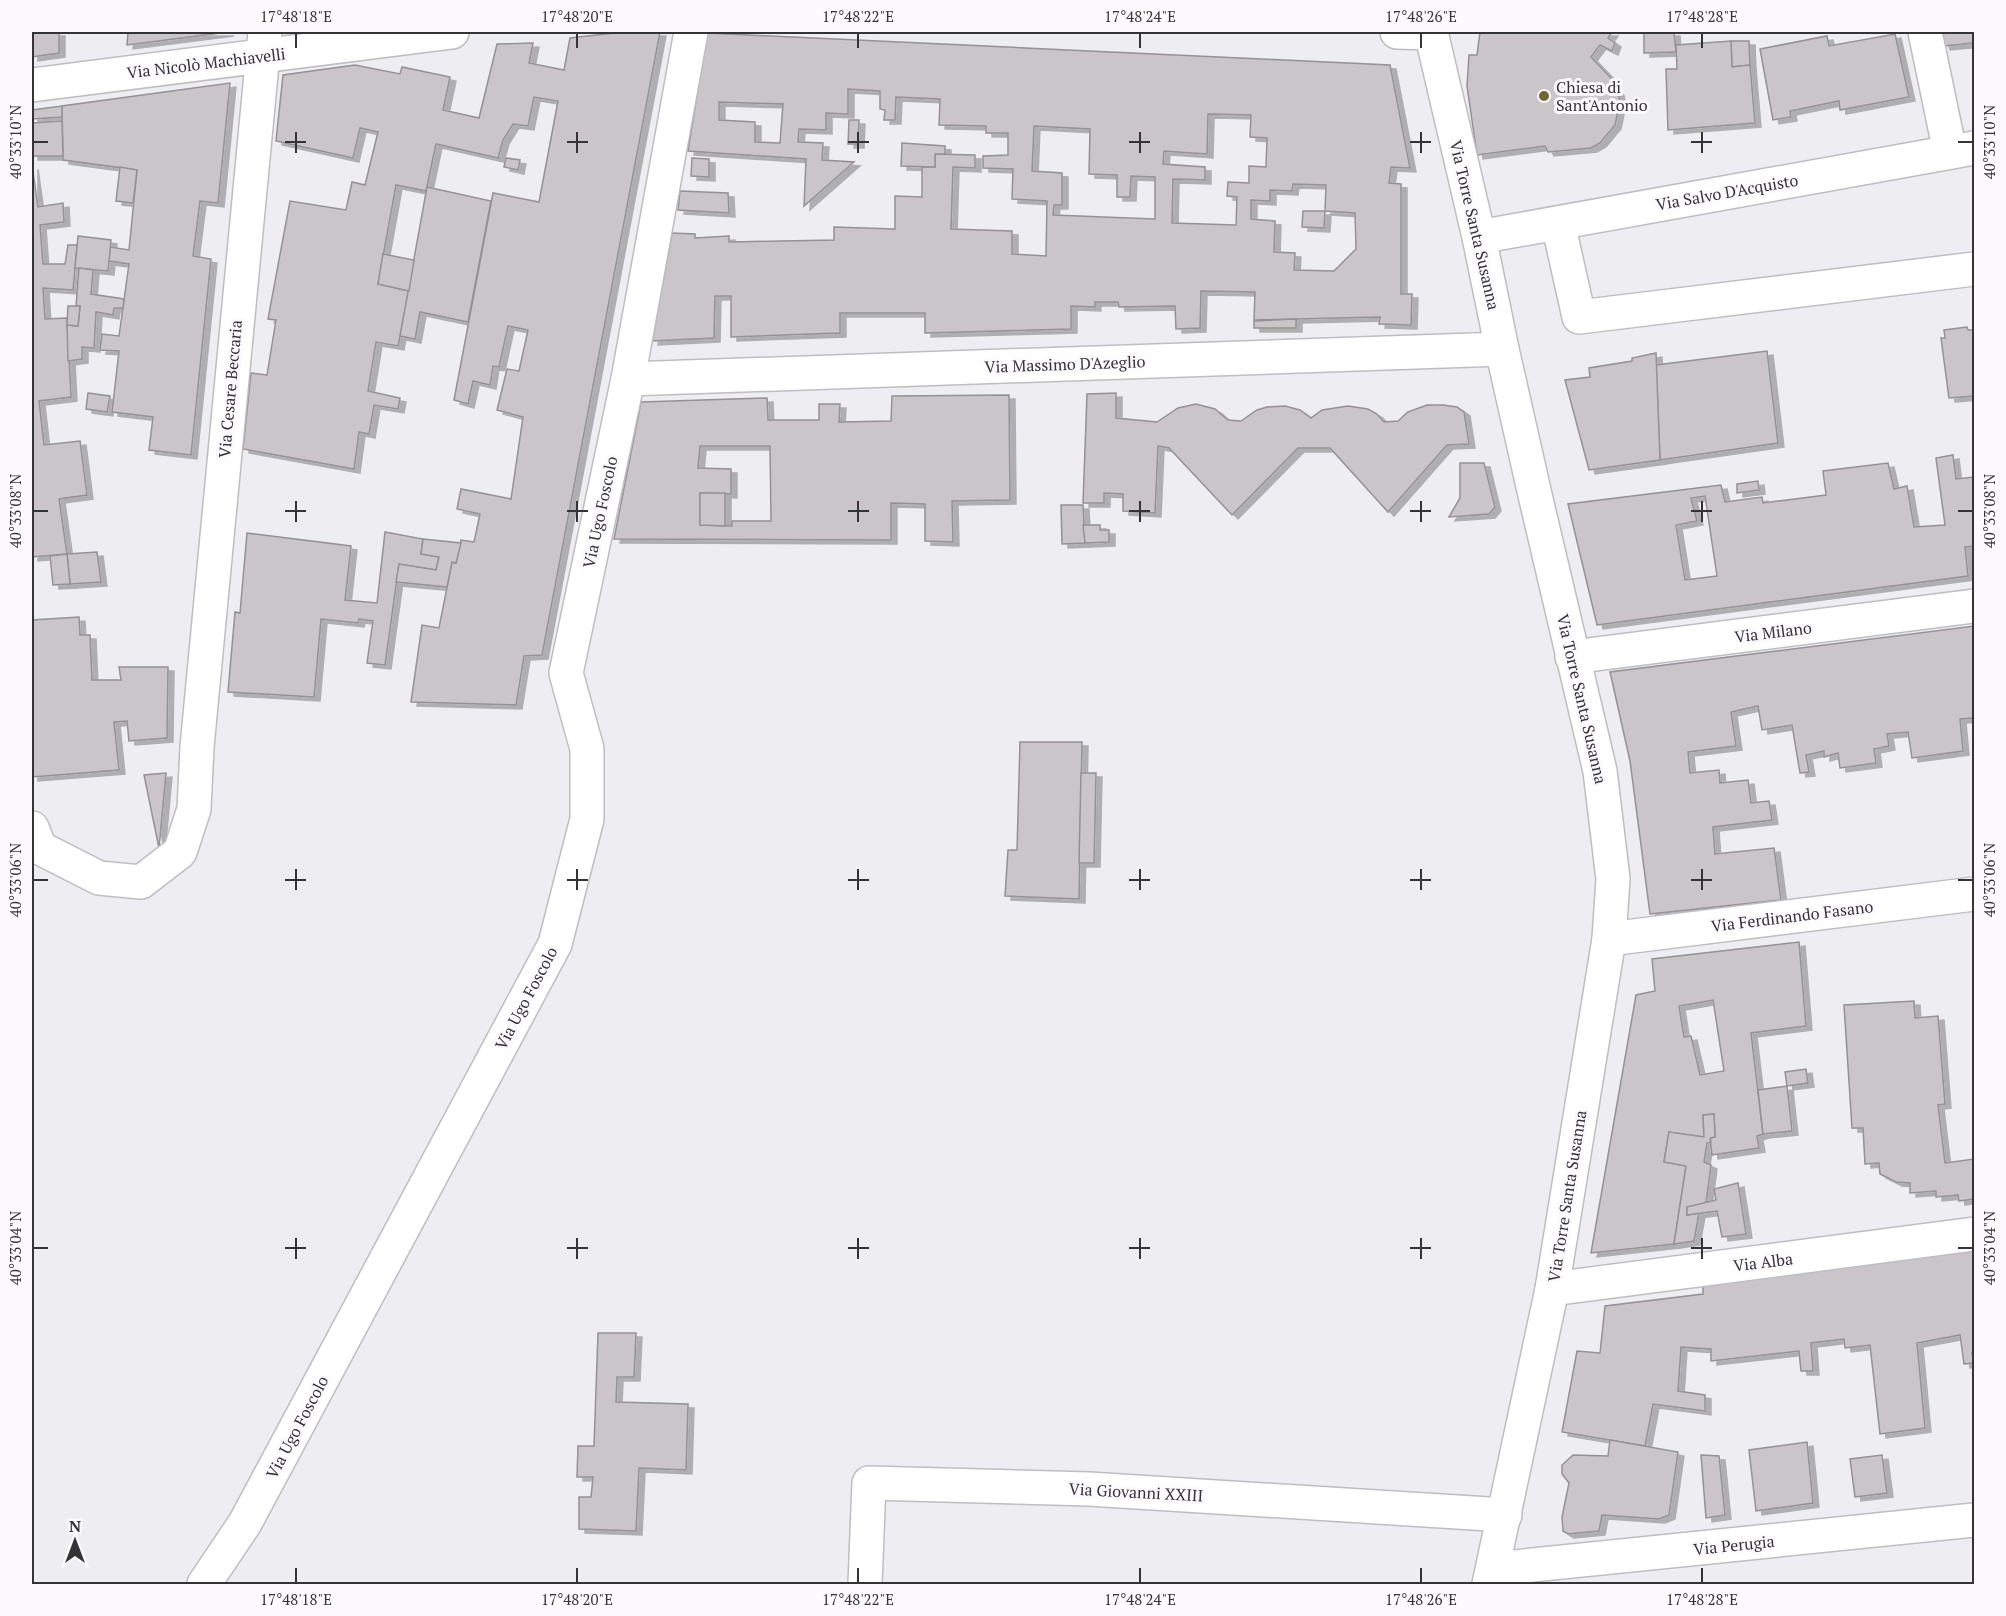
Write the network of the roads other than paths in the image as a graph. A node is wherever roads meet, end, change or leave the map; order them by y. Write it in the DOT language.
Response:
graph roads {
  1 [pos="452,32"];
  2 [pos="691,32"];
  3 [pos="1397,32"];
  4 [pos="1431,32"];
  5 [pos="1925,32"];
  6 [pos="263,43"];
  7 [pos="32,85"];
  8 [pos="1962,150"];
  9 [pos="1558,223"];
  10 [pos="1479,237"];
  11 [pos="1974,269"];
  12 [pos="1502,349"];
  13 [pos="628,379"];
  14 [pos="1974,606"];
  15 [pos="1572,657"];
  16 [pos="32,828"];
  17 [pos="1974,894"];
  18 [pos="1609,939"];
  19 [pos="1974,1234"];
  20 [pos="1552,1289"];
  21 [pos="1505,1515"];
  22 [pos="1974,1520"];
  23 [pos="1492,1577"];
  24 [pos="204,1584"];
  25 [pos="866,1584"];
  1 -- 6 [label="street, Via Nicolò Machiavelli"];
  2 -- 13 [label="street, Via Ugo Foscolo"];
  3 -- 4 [label="street"];
  4 -- 10 [label="street, Via Torre Santa Susanna"];
  5 -- 8 [label="street"];
  6 -- 7 [label="street, Via Nicolò Machiavelli"];
  6 -- 16 [label="street, Via Cesare Beccaria"];
  8 -- 9 [label="street, Via Salvo D'Acquisto"];
  9 -- 10 [label="street, Via Salvo D'Acquisto"];
  9 -- 11 [label="street"];
  10 -- 12 [label="street, Via Torre Santa Susanna"];
  12 -- 13 [label="street, Via Massimo D'Azeglio"];
  12 -- 15 [label="street, Via Torre Santa Susanna"];
  13 -- 24 [label="street, Via Ugo Foscolo"];
  14 -- 15 [label="street, Via Milano"];
  15 -- 18 [label="street, Via Torre Santa Susanna"];
  17 -- 18 [label="street, Via Ferdinando Fasano"];
  18 -- 20 [label="street, Via Torre Santa Susanna"];
  19 -- 20 [label="street, Via Alba"];
  20 -- 21 [label="street, Via Torre Santa Susanna"];
  21 -- 23 [label="street, Via Torre Santa Susanna"];
  21 -- 25 [label="street, Via Giovanni XXIII"];
  22 -- 23 [label="street, Via Perugia"];
}
